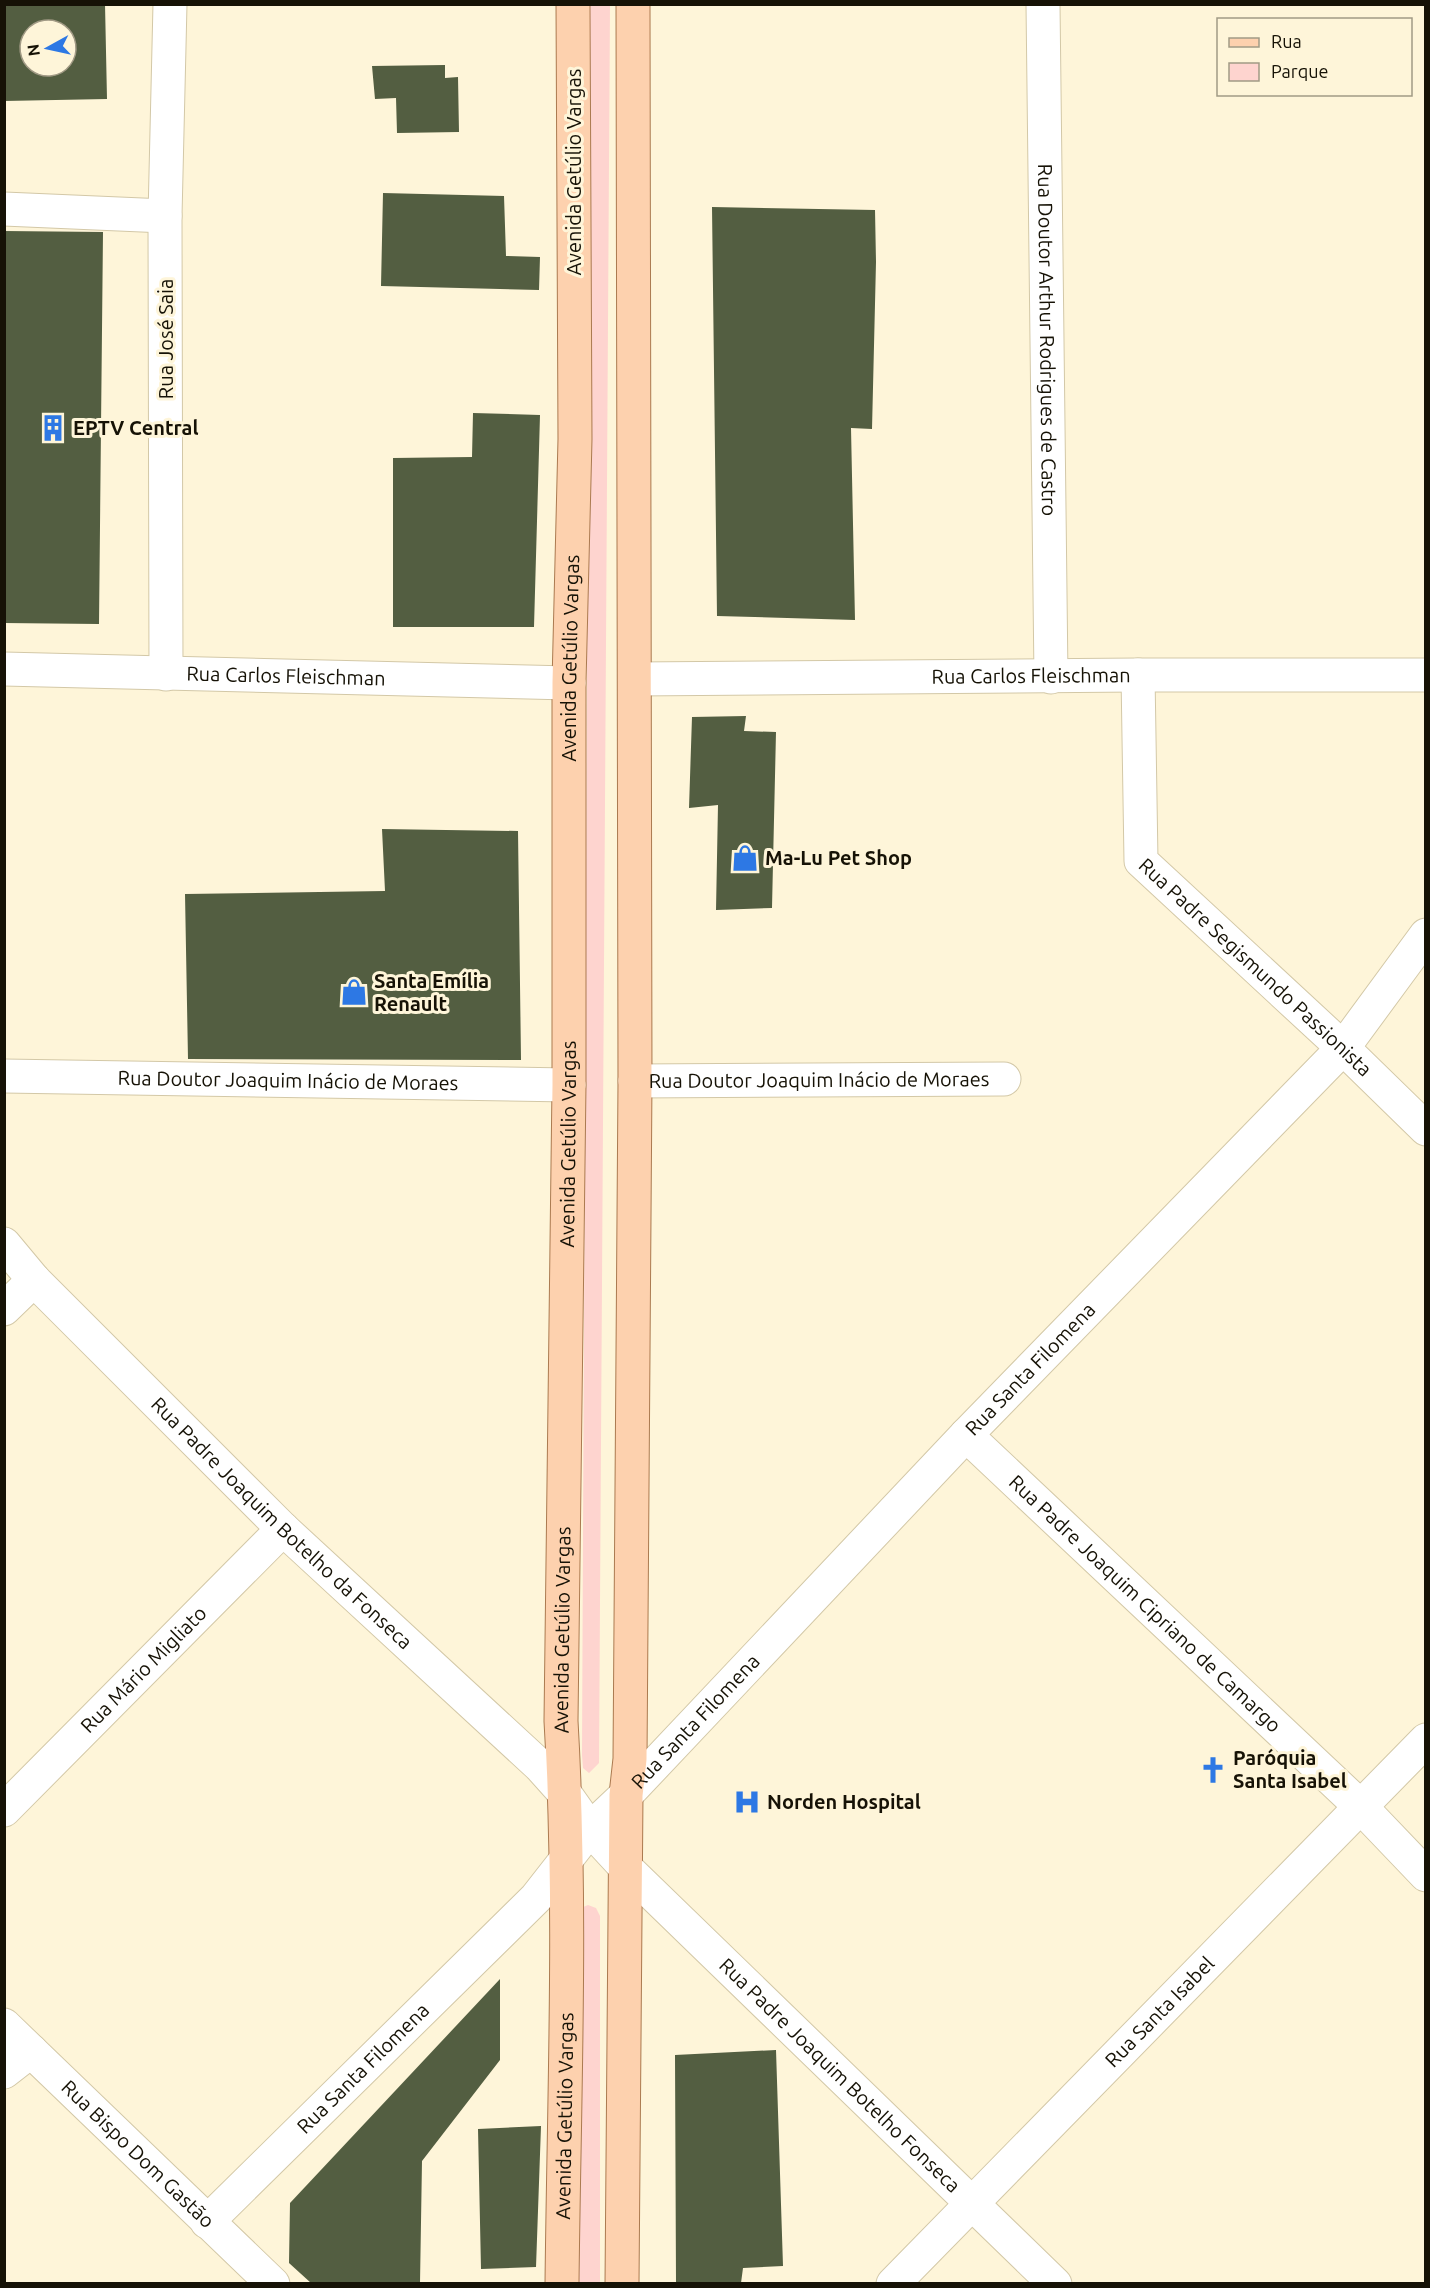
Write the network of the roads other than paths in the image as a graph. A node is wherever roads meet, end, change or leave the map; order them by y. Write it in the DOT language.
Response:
graph roads {
  1 [pos="170,4"];
  2 [pos="573,4"];
  3 [pos="633,4"];
  4 [pos="1043,4"];
  5 [pos="4,209"];
  6 [pos="165,216"];
  7 [pos="4,669"];
  8 [pos="166,674"];
  9 [pos="1138,675"];
  10 [pos="1425,675"];
  11 [pos="1051,677"];
  12 [pos="635,680"];
  13 [pos="569,682"];
  14 [pos="1425,935"];
  15 [pos="1343,1048"];
  16 [pos="4,1076"];
  17 [pos="1004,1079"];
  18 [pos="635,1081"];
  19 [pos="569,1085"];
  20 [pos="1425,1129"];
  21 [pos="4,1244"];
  22 [pos="34,1280"];
  23 [pos="4,1309"];
  24 [pos="966,1436"];
  25 [pos="282,1529"];
  26 [pos="1425,1740"];
  27 [pos="566,1795"];
  28 [pos="626,1795"];
  29 [pos="1361,1807"];
  30 [pos="4,1810"];
  31 [pos="590,1829"];
  32 [pos="566,1860"];
  33 [pos="626,1868"];
  34 [pos="1425,1875"];
  35 [pos="4,2025"];
  36 [pos="31,2051"];
  37 [pos="4,2072"];
  38 [pos="972,2204"];
  39 [pos="207,2222"];
  40 [pos="273,2283"];
  41 [pos="562,2283"];
  42 [pos="622,2283"];
  43 [pos="893,2283"];
  44 [pos="1054,2283"];
  1 -- 6 [label="street, Rua José Saia"];
  2 -- 13 [label="main road, Avenida Getúlio Vargas"];
  3 -- 12 [label="main road"];
  4 -- 11 [label="street, Rua Doutor Arthur Rodrigues de Castro"];
  5 -- 6 [label="street"];
  6 -- 8 [label="street, Rua José Saia"];
  7 -- 8 [label="street, Rua Carlos Fleischman"];
  8 -- 13 [label="street, Rua Carlos Fleischman"];
  9 -- 10 [label="street, Rua Carlos Fleischman"];
  9 -- 11 [label="street, Rua Carlos Fleischman"];
  9 -- 15 [label="street, Rua Padre Segismundo Passionista"];
  11 -- 12 [label="street, Rua Carlos Fleischman"];
  12 -- 18 [label="main road"];
  13 -- 19 [label="main road, Avenida Getúlio Vargas"];
  14 -- 15 [label="street, Rua Santa Filomena"];
  15 -- 20 [label="street, Rua Padre Segismundo Passionista"];
  15 -- 24 [label="street, Rua Santa Filomena"];
  16 -- 19 [label="street, Rua Doutor Joaquim Inácio de Moraes"];
  17 -- 18 [label="street, Rua Doutor Joaquim Inácio de Moraes"];
  18 -- 28 [label="main road"];
  19 -- 27 [label="main road, Avenida Getúlio Vargas"];
  21 -- 22 [label="street, Rua Padre Joaquim Botelho da Fonseca"];
  22 -- 23 [label="street"];
  22 -- 25 [label="street, Rua Padre Joaquim Botelho da Fonseca"];
  24 -- 28 [label="street, Rua Santa Filomena"];
  24 -- 29 [label="street, Rua Padre Joaquim Cipriano de Camargo"];
  25 -- 27 [label="street, Rua Padre Joaquim Botelho da Fonseca"];
  25 -- 30 [label="street, Rua Mário Migliato"];
  26 -- 29 [label="street, Rua Santa Isabel"];
  27 -- 31 [label="street, Rua Padre Joaquim Botelho da Fonseca"];
  27 -- 32 [label="main road, Avenida Getúlio Vargas"];
  28 -- 31 [label="street, Rua Santa Filomena"];
  28 -- 33 [label="main road"];
  29 -- 34 [label="street, Rua Padre Joaquim Cipriano de Camargo"];
  29 -- 38 [label="street, Rua Santa Isabel"];
  31 -- 32 [label="street, Rua Santa Filomena"];
  31 -- 33 [label="street, Rua Padre Joaquim Botelho Fonseca"];
  32 -- 39 [label="street, Rua Santa Filomena"];
  32 -- 41 [label="main road, Avenida Getúlio Vargas"];
  33 -- 38 [label="street, Rua Padre Joaquim Botelho Fonseca"];
  33 -- 42 [label="main road"];
  35 -- 36 [label="street, Rua Bispo Dom Gastão"];
  36 -- 37 [label="street"];
  36 -- 39 [label="street, Rua Bispo Dom Gastão"];
  38 -- 43 [label="street, Rua Santa Isabel"];
  38 -- 44 [label="street, Rua Padre Joaquim Botelho Fonseca"];
  39 -- 40 [label="street, Rua Bispo Dom Gastão"];
}
